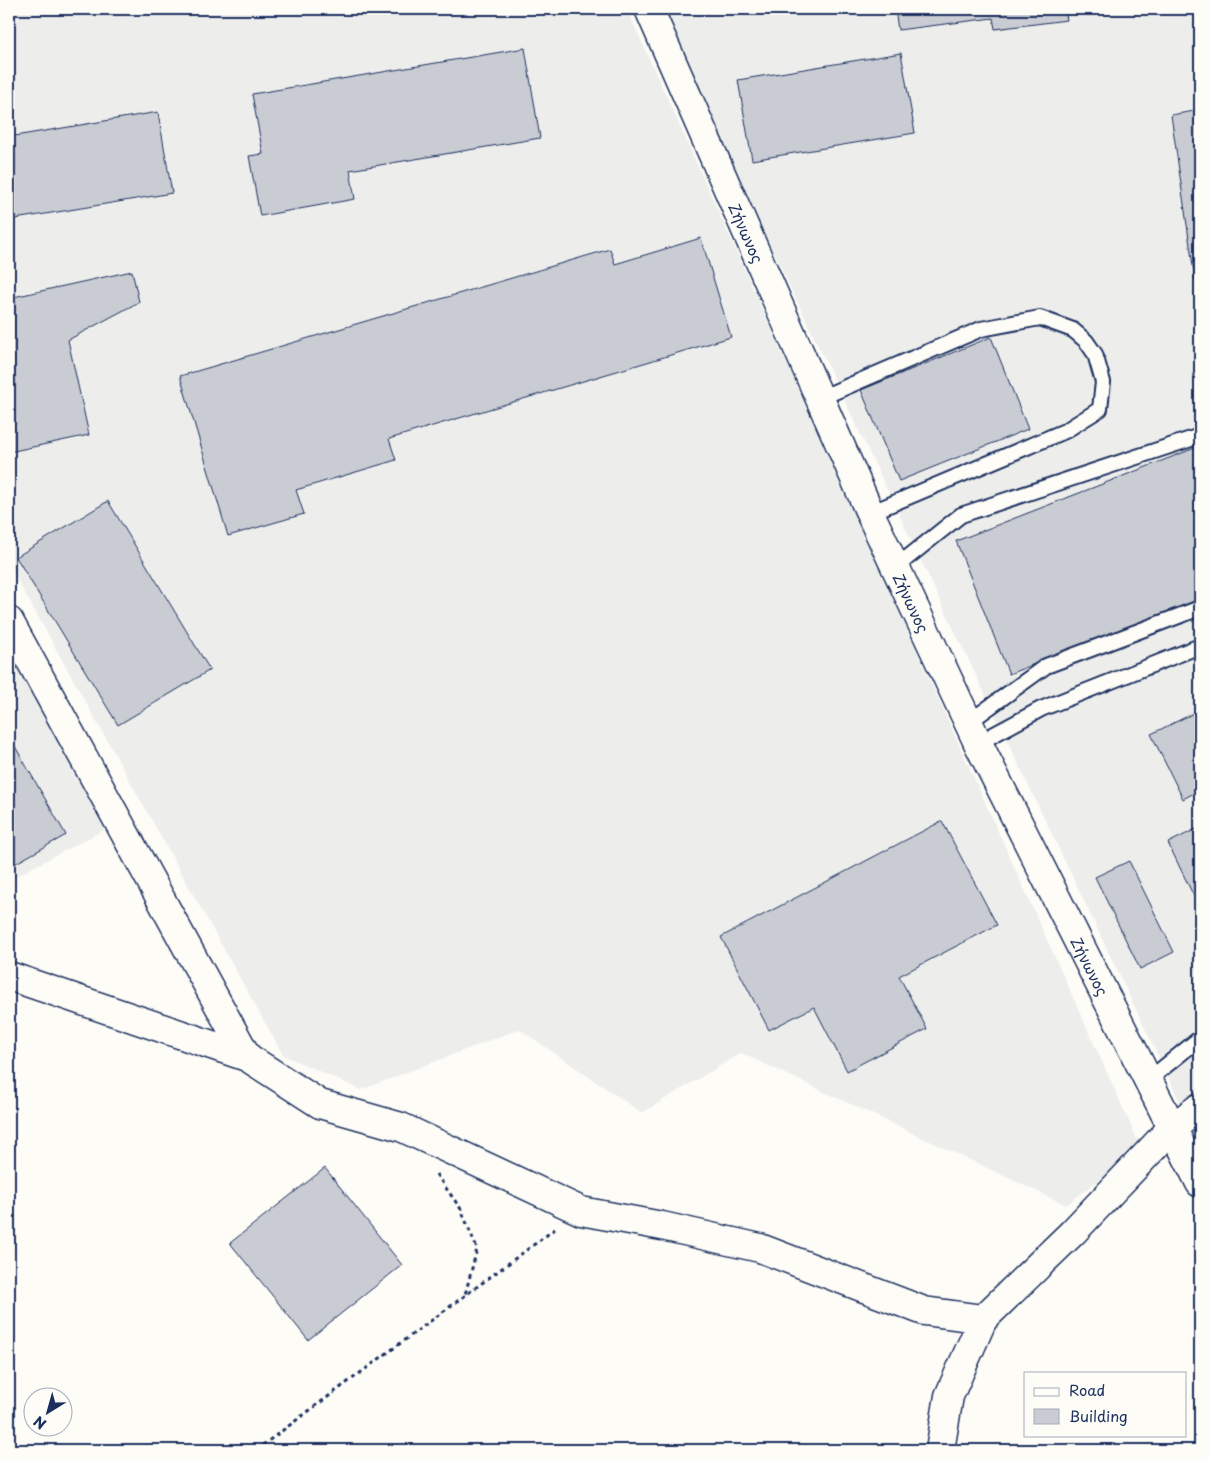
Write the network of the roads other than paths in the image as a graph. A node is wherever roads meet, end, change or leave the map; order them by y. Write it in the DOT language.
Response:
graph roads {
  1 [pos="648,9"];
  2 [pos="818,398"];
  3 [pos="1200,436"];
  4 [pos="870,513"];
  5 [pos="896,566"];
  6 [pos="1200,608"];
  7 [pos="9,620"];
  8 [pos="1200,646"];
  9 [pos="974,732"];
  10 [pos="9,976"];
  11 [pos="1200,1038"];
  12 [pos="247,1057"];
  13 [pos="1147,1081"];
  14 [pos="1200,1107"];
  15 [pos="1172,1128"];
  16 [pos="1200,1183"];
  17 [pos="984,1319"];
  18 [pos="940,1450"];
  1 -- 2 [label="street, Ζήνωνος"];
  2 -- 4 [label="street, Ζήνωνος"];
  2 -- 4 [label="lane"];
  3 -- 5 [label="lane"];
  4 -- 5 [label="street, Ζήνωνος"];
  5 -- 9 [label="street, Ζήνωνος"];
  6 -- 9 [label="lane"];
  7 -- 12 [label="street"];
  8 -- 9 [label="lane"];
  9 -- 13 [label="street, Ζήνωνος"];
  10 -- 12 [label="street"];
  11 -- 13 [label="lane"];
  12 -- 17 [label="street"];
  13 -- 15 [label="street, Ζήνωνος"];
  14 -- 15 [label="street"];
  15 -- 16 [label="street, Ζήνωνος"];
  15 -- 17 [label="street"];
  17 -- 18 [label="street"];
}
